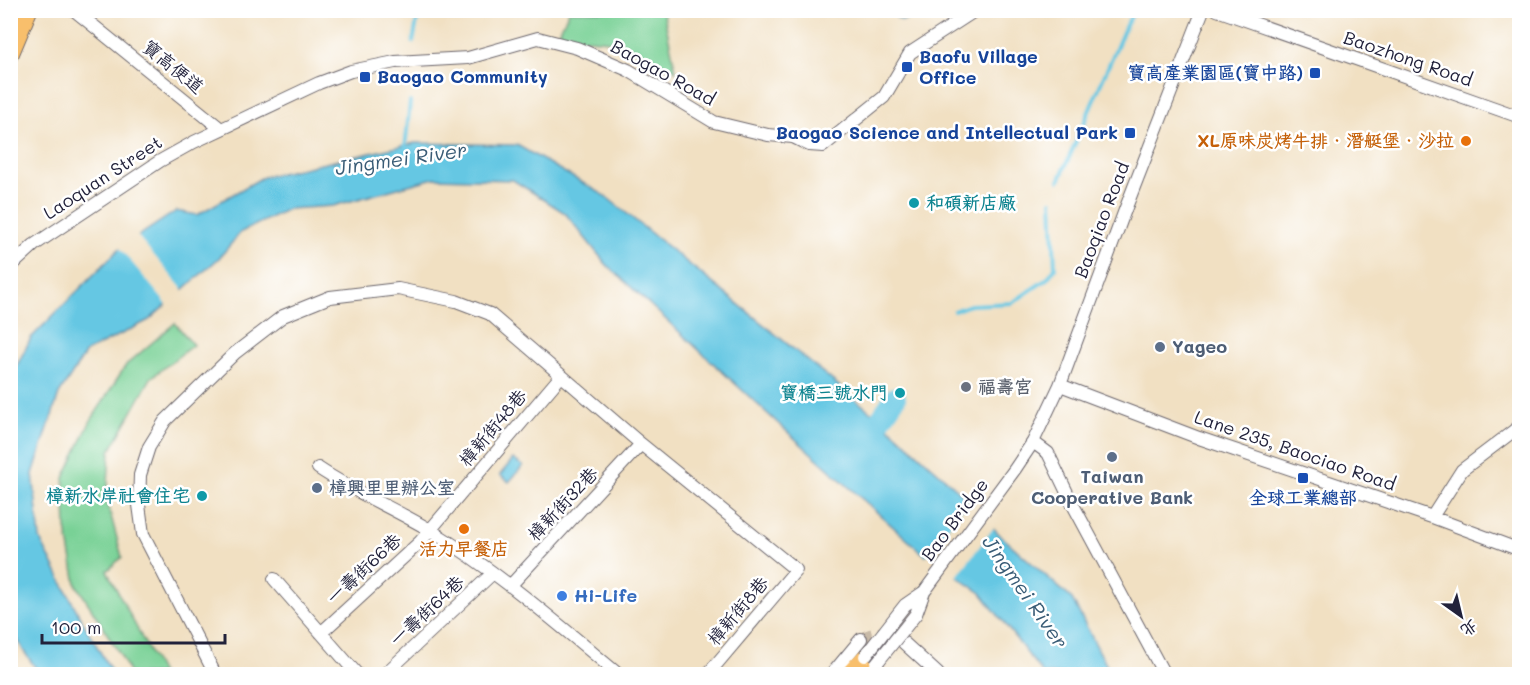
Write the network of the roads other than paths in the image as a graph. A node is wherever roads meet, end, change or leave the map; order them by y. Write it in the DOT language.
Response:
graph roads {
  1 [pos="14,10"];
  2 [pos="28,10"];
  3 [pos="74,10"];
  4 [pos="976,10"];
  5 [pos="1203,10"];
  6 [pos="1217,10"];
  7 [pos="10,18"];
  8 [pos="10,53"];
  9 [pos="1520,117"];
  10 [pos="221,129"];
  11 [pos="10,267"];
  12 [pos="561,376"];
  13 [pos="1060,385"];
  14 [pos="1520,426"];
  15 [pos="1033,442"];
  16 [pos="641,444"];
  17 [pos="318,468"];
  18 [pos="1432,517"];
  19 [pos="430,530"];
  20 [pos="1520,550"];
  21 [pos="493,573"];
  22 [pos="274,579"];
  23 [pos="510,586"];
  24 [pos="321,633"];
  25 [pos="861,639"];
  26 [pos="904,643"];
  27 [pos="863,670"];
  28 [pos="215,675"];
  29 [pos="357,675"];
  30 [pos="385,675"];
  31 [pos="618,675"];
  32 [pos="708,675"];
  33 [pos="832,675"];
  34 [pos="938,675"];
  35 [pos="1164,675"];
  1 -- 7 [label="highway"];
  2 -- 8 [label="highway"];
  3 -- 10 [label="street, 寶高便道"];
  4 -- 10 [label="street, Baogao Road"];
  5 -- 13 [label="street, Baoqiao Road"];
  6 -- 9 [label="street, Baozhong Road"];
  10 -- 11 [label="street, Laoquan Street"];
  12 -- 16 [label="street"];
  12 -- 19 [label="street, 樟新街48巷"];
  12 -- 28 [label="street"];
  13 -- 15 [label="street, Baoqiao Road"];
  13 -- 18 [label="street, Lane 235, Baociao Road"];
  14 -- 18 [label="street"];
  15 -- 27 [label="street, Bao Bridge, bridge"];
  15 -- 35 [label="street"];
  16 -- 23 [label="street, 樟新街32巷"];
  16 -- 32 [label="street, 樟新街8巷"];
  17 -- 19 [label="street"];
  18 -- 20 [label="street, Lane 235, Baociao Road"];
  19 -- 21 [label="street"];
  19 -- 24 [label="street, 一壽街66巷"];
  21 -- 23 [label="street"];
  21 -- 30 [label="street, 一壽街64巷"];
  22 -- 24 [label="street"];
  23 -- 31 [label="street"];
  24 -- 29 [label="street"];
  25 -- 33 [label="street"];
  26 -- 34 [label="street"];
}
